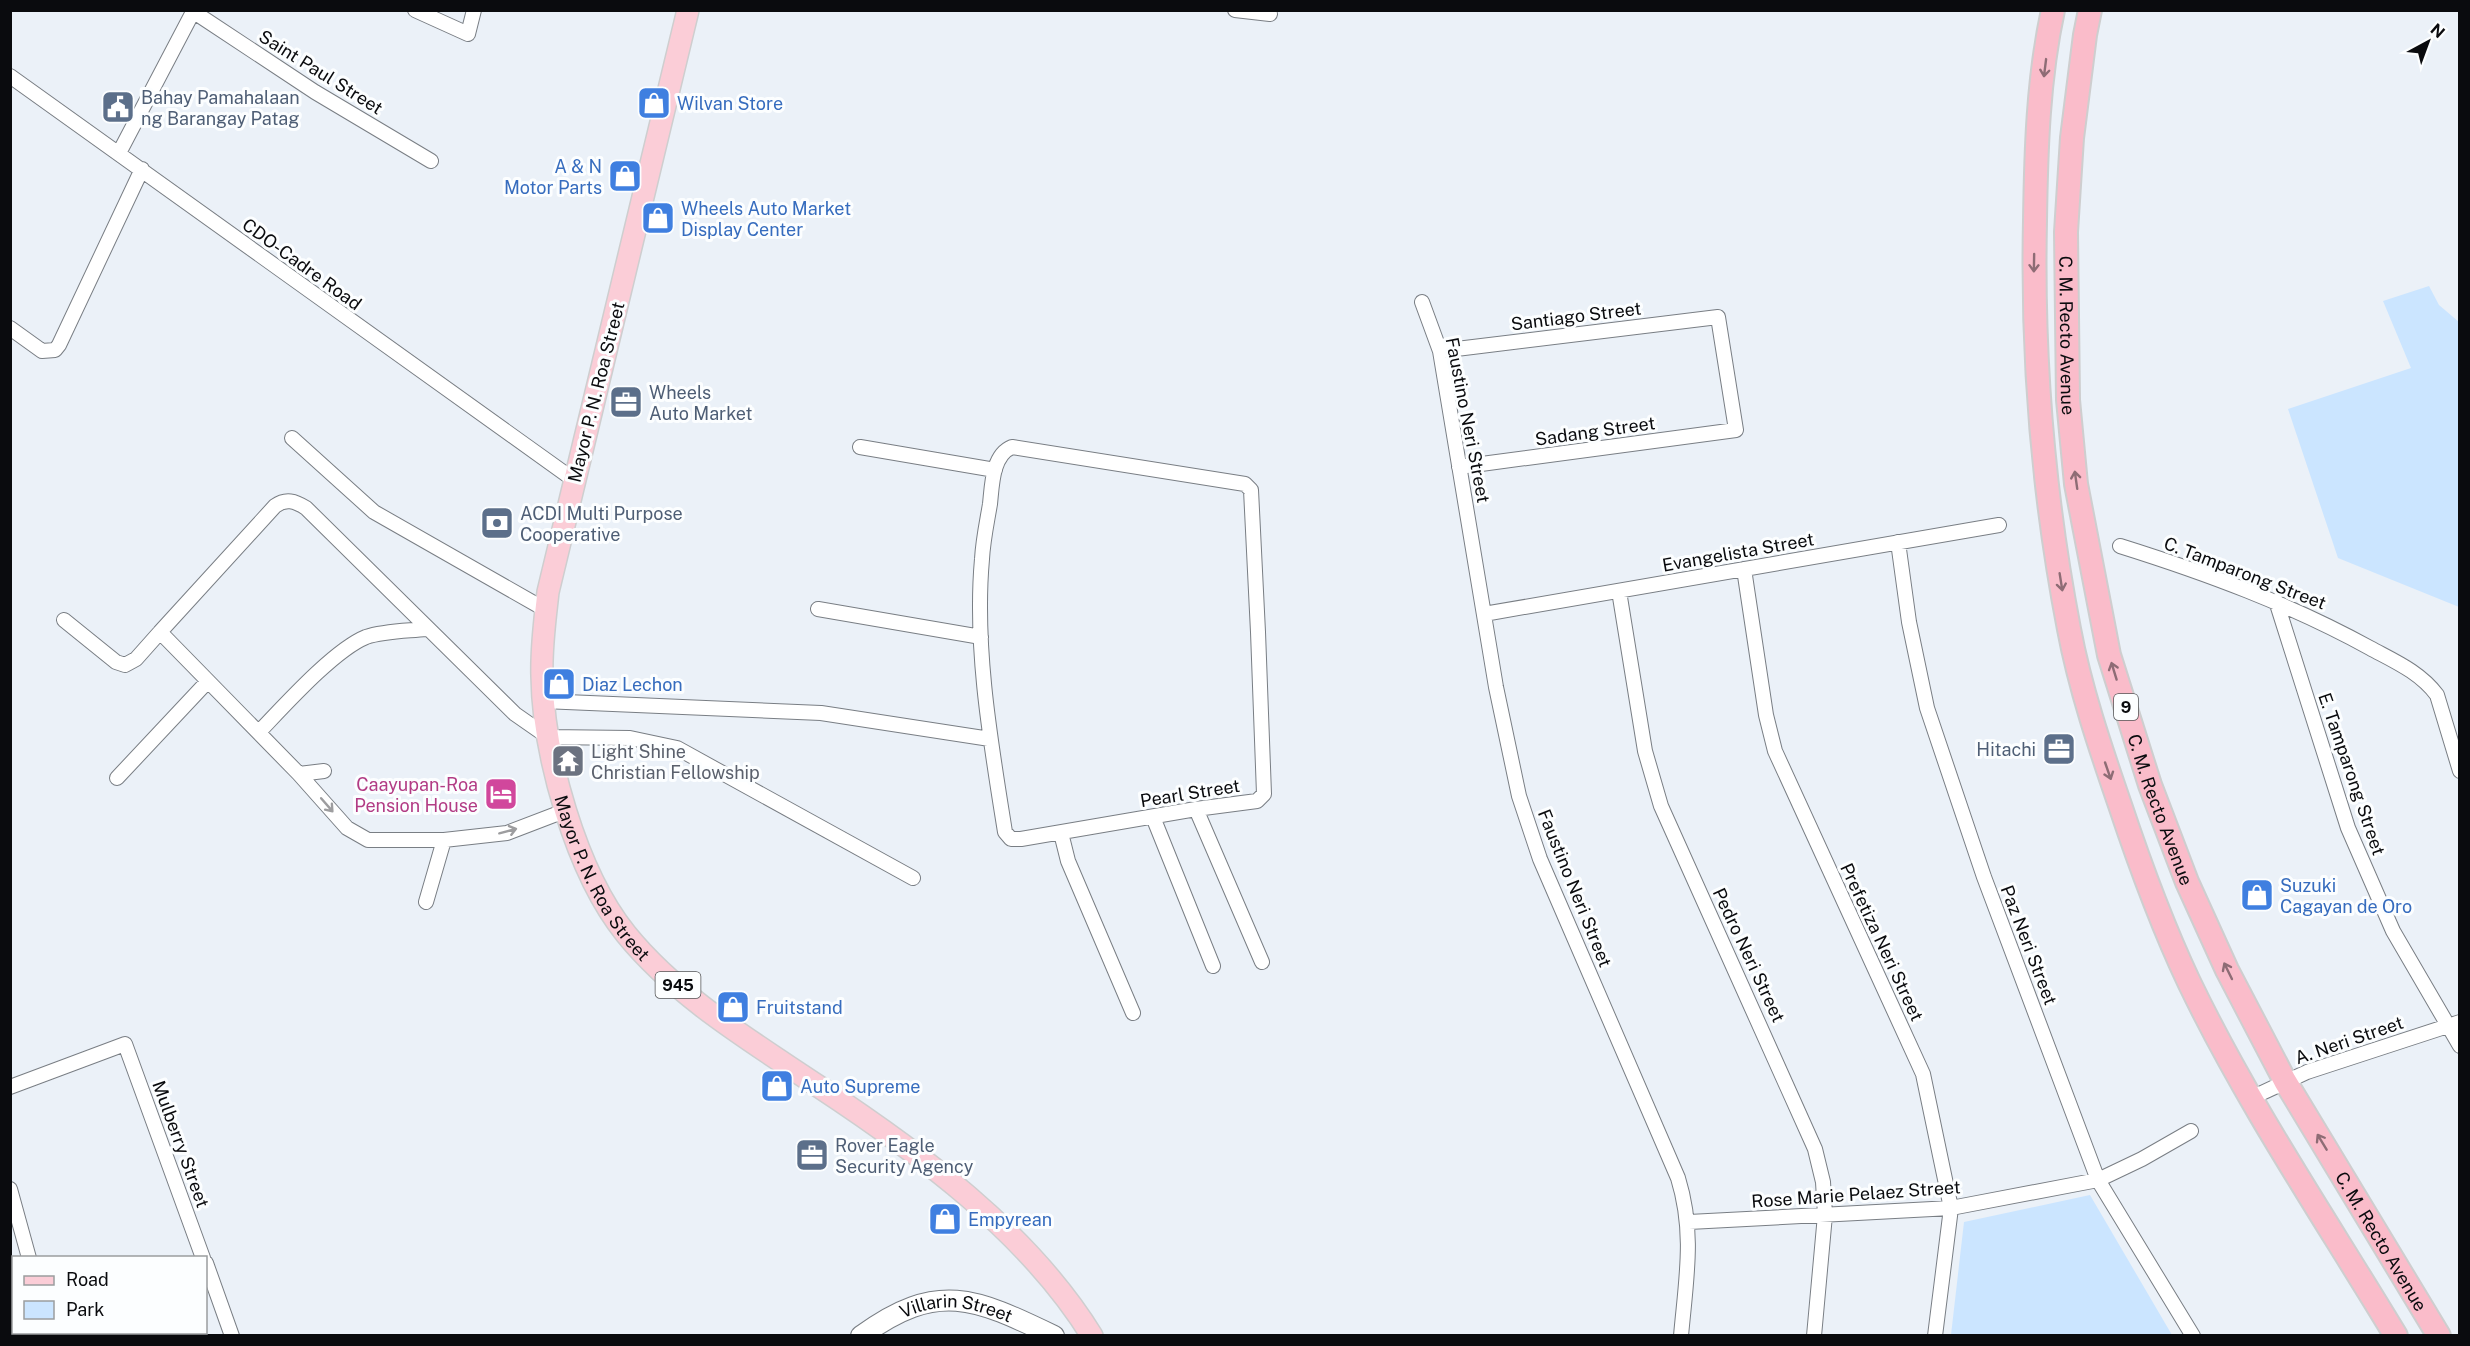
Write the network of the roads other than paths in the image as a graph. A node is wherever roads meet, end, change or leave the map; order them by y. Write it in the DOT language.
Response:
graph roads {
  1 [pos="415,10"];
  2 [pos="474,10"];
  3 [pos="688,10"];
  4 [pos="1235,10"];
  5 [pos="2053,10"];
  6 [pos="2090,10"];
  7 [pos="194,11"];
  8 [pos="1270,14"];
  9 [pos="10,76"];
  10 [pos="119,153"];
  11 [pos="431,161"];
  12 [pos="142,169"];
  13 [pos="1422,302"];
  14 [pos="10,327"];
  15 [pos="1440,351"];
  16 [pos="1736,430"];
  17 [pos="292,438"];
  18 [pos="860,447"];
  19 [pos="1459,468"];
  20 [pos="995,470"];
  21 [pos="574,480"];
  22 [pos="1999,525"];
  23 [pos="2085,531"];
  24 [pos="2054,537"];
  25 [pos="1898,542"];
  26 [pos="2120,546"];
  27 [pos="1744,569"];
  28 [pos="1619,591"];
  29 [pos="2276,601"];
  30 [pos="546,609"];
  31 [pos="818,609"];
  32 [pos="1484,614"];
  33 [pos="64,620"];
  34 [pos="426,629"];
  35 [pos="160,632"];
  36 [pos="981,637"];
  37 [pos="208,681"];
  38 [pos="543,701"];
  39 [pos="259,732"];
  40 [pos="548,737"];
  41 [pos="990,739"];
  42 [pos="324,771"];
  43 [pos="2460,771"];
  44 [pos="299,774"];
  45 [pos="117,778"];
  46 [pos="1196,809"];
  47 [pos="567,810"];
  48 [pos="1153,817"];
  49 [pos="1061,833"];
  50 [pos="444,840"];
  51 [pos="913,878"];
  52 [pos="426,902"];
  53 [pos="1262,962"];
  54 [pos="1213,966"];
  55 [pos="1133,1013"];
  56 [pos="2453,1024"];
  57 [pos="2460,1046"];
  58 [pos="2285,1081"];
  59 [pos="10,1087"];
  60 [pos="2251,1098"];
  61 [pos="2191,1131"];
  62 [pos="2098,1180"];
  63 [pos="10,1189"];
  64 [pos="1952,1208"];
  65 [pos="1825,1215"];
  66 [pos="1689,1221"];
  67 [pos="28,1256"];
  68 [pos="203,1256"];
  69 [pos="207,1266"];
  70 [pos="232,1335"];
  71 [pos="861,1335"];
  72 [pos="1054,1335"];
  73 [pos="1092,1335"];
  74 [pos="1681,1335"];
  75 [pos="1814,1335"];
  76 [pos="1935,1335"];
  77 [pos="2193,1335"];
  78 [pos="2396,1335"];
  79 [pos="2439,1335"];
  1 -- 2 [label="street"];
  3 -- 21 [label="main road, Mayor P. N. Roa Street / 945"];
  4 -- 8 [label="street"];
  5 -- 24 [label="highway, C. M. Recto Avenue / 9, one-way"];
  23 -- 6 [label="highway, C. M. Recto Avenue / 9, one-way"];
  7 -- 10 [label="street"];
  7 -- 11 [label="street, Saint Paul Street"];
  9 -- 10 [label="street, CDO-Cadre Road"];
  10 -- 12 [label="street, CDO-Cadre Road"];
  12 -- 14 [label="street"];
  12 -- 21 [label="street, CDO-Cadre Road"];
  13 -- 15 [label="street, Faustino Neri Street"];
  15 -- 16 [label="street, Santiago Street"];
  15 -- 19 [label="street, Faustino Neri Street"];
  16 -- 19 [label="street, Sadang Street"];
  17 -- 30 [label="street"];
  18 -- 20 [label="street"];
  19 -- 32 [label="street, Faustino Neri Street"];
  20 -- 36 [label="street, Pearl Street"];
  20 -- 46 [label="street, Pearl Street"];
  21 -- 30 [label="main road, Mayor P. N. Roa Street / 945"];
  22 -- 25 [label="street, Evangelista Street"];
  23 -- 24 [label="highway"];
  58 -- 23 [label="highway, C. M. Recto Avenue / 9, one-way"];
  24 -- 60 [label="highway, C. M. Recto Avenue / 9, one-way"];
  25 -- 27 [label="street, Evangelista Street"];
  25 -- 62 [label="street, Paz Neri Street"];
  26 -- 29 [label="street, C. Tamparong Street"];
  27 -- 28 [label="street, Evangelista Street"];
  27 -- 64 [label="street, Prefetiza Neri Street"];
  28 -- 32 [label="street, Evangelista Street"];
  28 -- 65 [label="street, Pedro Neri Street"];
  29 -- 43 [label="street, C. Tamparong Street"];
  29 -- 56 [label="street, E. Tamparong Street"];
  30 -- 38 [label="main road, Mayor P. N. Roa Street / 945"];
  31 -- 36 [label="street"];
  32 -- 66 [label="street, Faustino Neri Street"];
  33 -- 35 [label="street"];
  34 -- 35 [label="street"];
  34 -- 39 [label="street"];
  34 -- 40 [label="street"];
  35 -- 37 [label="street"];
  36 -- 41 [label="street, Pearl Street"];
  37 -- 39 [label="street"];
  37 -- 45 [label="street"];
  38 -- 40 [label="main road, Mayor P. N. Roa Street / 945"];
  38 -- 41 [label="street"];
  39 -- 44 [label="street"];
  40 -- 47 [label="main road, Mayor P. N. Roa Street / 945"];
  40 -- 51 [label="street"];
  41 -- 49 [label="street, Pearl Street"];
  42 -- 44 [label="street"];
  44 -- 50 [label="street, one-way"];
  46 -- 48 [label="street, Pearl Street"];
  46 -- 53 [label="street"];
  50 -- 47 [label="street, one-way"];
  47 -- 73 [label="main road, Mayor P. N. Roa Street / 945"];
  48 -- 49 [label="street, Pearl Street"];
  48 -- 54 [label="street"];
  49 -- 55 [label="street"];
  50 -- 52 [label="street"];
  56 -- 57 [label="street, E. Tamparong Street"];
  56 -- 58 [label="street, A. Neri Street"];
  58 -- 60 [label="street, A. Neri Street"];
  79 -- 58 [label="highway, C. M. Recto Avenue / 9, one-way"];
  59 -- 68 [label="street, Mulberry Street"];
  60 -- 78 [label="highway, C. M. Recto Avenue / 9"];
  61 -- 62 [label="street, Rose Marie Pelaez Street"];
  62 -- 64 [label="street, Rose Marie Pelaez Street"];
  62 -- 77 [label="street, Paz Neri Street"];
  63 -- 67 [label="street"];
  64 -- 65 [label="street, Rose Marie Pelaez Street"];
  64 -- 76 [label="street, Prefetiza Neri Street"];
  65 -- 66 [label="street, Rose Marie Pelaez Street"];
  65 -- 75 [label="street, Pedro Neri Street"];
  66 -- 74 [label="street, Faustino Neri Street"];
  69 -- 70 [label="street"];
  71 -- 72 [label="main road, Villarin Street"];
}
